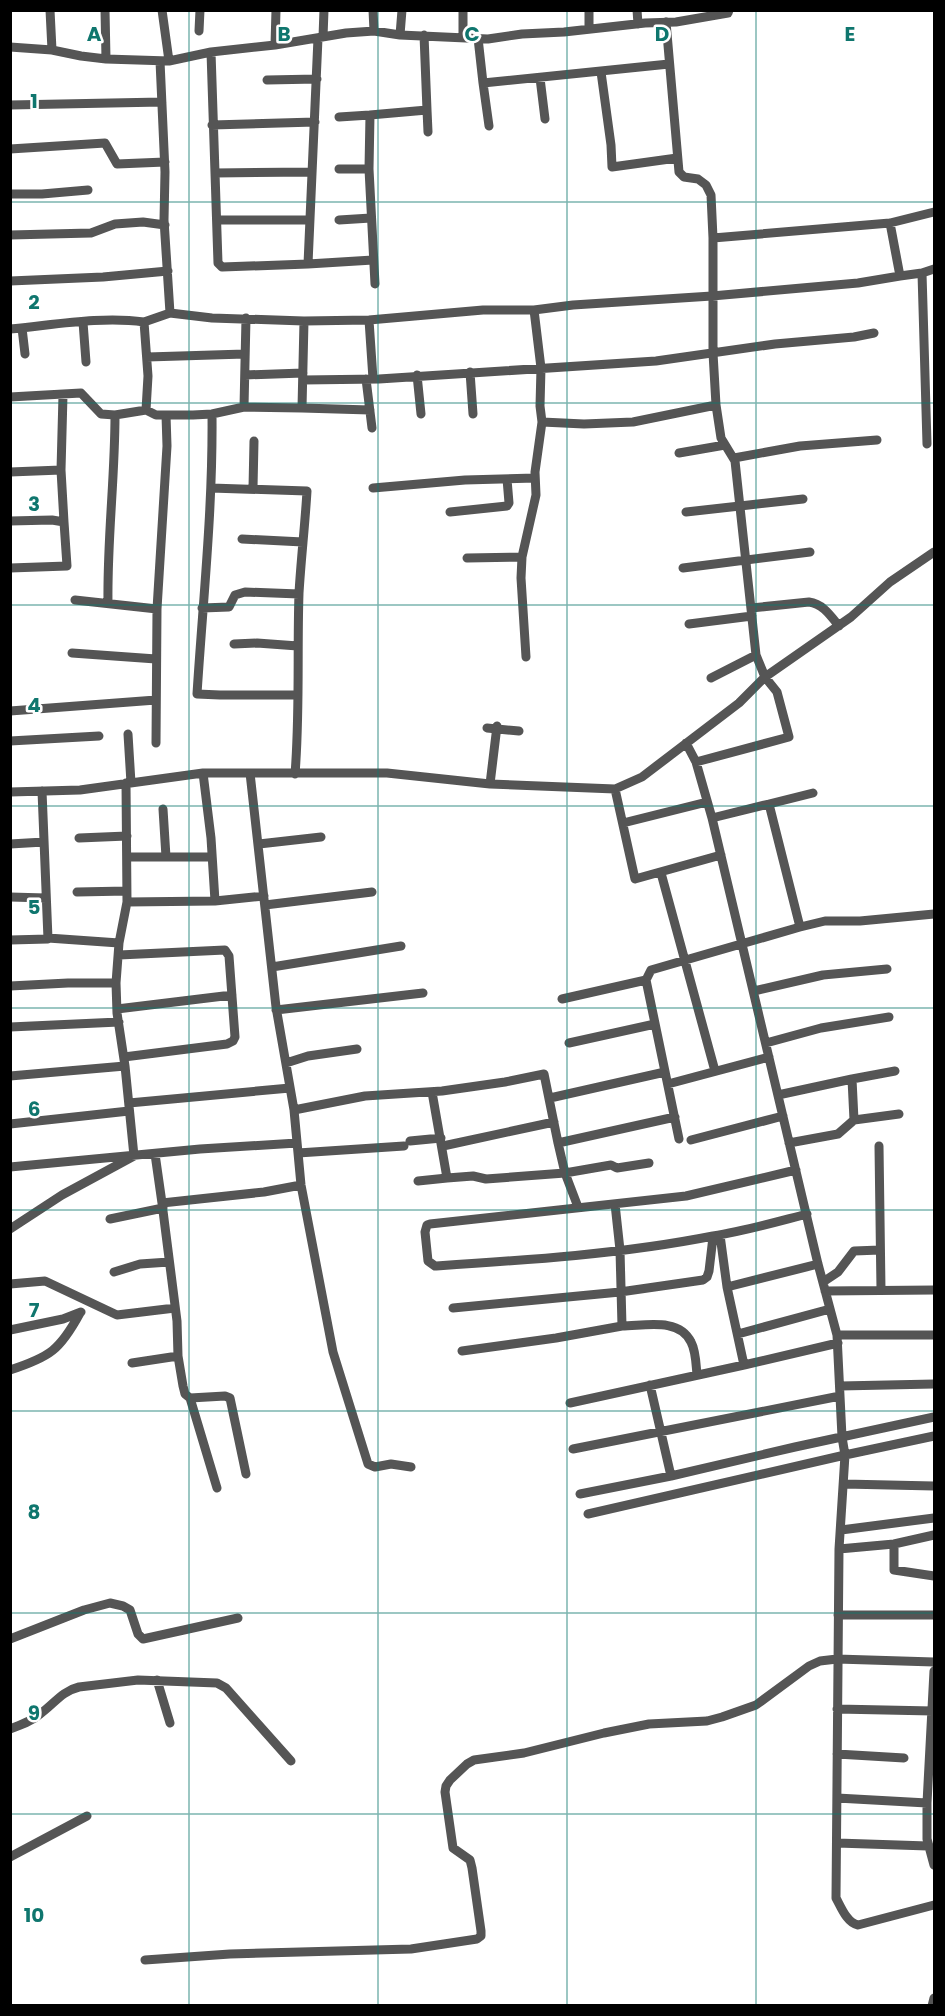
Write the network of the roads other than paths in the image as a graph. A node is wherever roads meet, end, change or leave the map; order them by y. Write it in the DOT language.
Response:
graph roads {
  1 [pos="50,10"];
  2 [pos="105,10"];
  3 [pos="162,10"];
  4 [pos="200,10"];
  5 [pos="276,10"];
  6 [pos="324,10"];
  7 [pos="373,10"];
  8 [pos="402,10"];
  9 [pos="463,10"];
  10 [pos="589,10"];
  11 [pos="637,10"];
  12 [pos="677,10"];
  13 [pos="729,10"];
  14 [pos="671,22"];
  15 [pos="638,24"];
  16 [pos="590,29"];
  17 [pos="199,30"];
  18 [pos="374,31"];
  19 [pos="400,35"];
  20 [pos="424,35"];
  21 [pos="463,37"];
  22 [pos="320,38"];
  23 [pos="478,38"];
  24 [pos="275,45"];
  25 [pos="10,46"];
  26 [pos="52,50"];
  27 [pos="210,52"];
  28 [pos="106,59"];
  29 [pos="165,61"];
  30 [pos="669,64"];
  31 [pos="601,72"];
  32 [pos="540,78"];
  33 [pos="317,79"];
  34 [pos="267,80"];
  35 [pos="483,83"];
  36 [pos="162,102"];
  37 [pos="10,105"];
  38 [pos="427,110"];
  39 [pos="370,115"];
  40 [pos="339,117"];
  41 [pos="545,119"];
  42 [pos="315,122"];
  43 [pos="212,125"];
  44 [pos="489,126"];
  45 [pos="428,132"];
  46 [pos="10,149"];
  47 [pos="677,158"];
  48 [pos="165,162"];
  49 [pos="339,169"];
  50 [pos="369,169"];
  51 [pos="312,172"];
  52 [pos="215,173"];
  53 [pos="88,190"];
  54 [pos="10,194"];
  55 [pos="934,212"];
  56 [pos="371,218"];
  57 [pos="217,220"];
  58 [pos="309,220"];
  59 [pos="339,220"];
  60 [pos="890,223"];
  61 [pos="165,225"];
  62 [pos="10,235"];
  63 [pos="713,238"];
  64 [pos="373,260"];
  65 [pos="308,264"];
  66 [pos="934,269"];
  67 [pos="168,271"];
  68 [pos="922,273"];
  69 [pos="900,276"];
  70 [pos="10,281"];
  71 [pos="375,284"];
  72 [pos="712,296"];
  73 [pos="534,310"];
  74 [pos="170,313"];
  75 [pos="246,318"];
  76 [pos="369,320"];
  77 [pos="304,321"];
  78 [pos="83,322"];
  79 [pos="144,322"];
  80 [pos="22,328"];
  81 [pos="10,329"];
  82 [pos="874,333"];
  83 [pos="713,353"];
  84 [pos="25,354"];
  85 [pos="245,354"];
  86 [pos="147,357"];
  87 [pos="86,362"];
  88 [pos="541,368"];
  89 [pos="470,372"];
  90 [pos="245,375"];
  91 [pos="417,375"];
  92 [pos="303,376"];
  93 [pos="370,379"];
  94 [pos="63,395"];
  95 [pos="10,397"];
  96 [pos="716,405"];
  97 [pos="244,407"];
  98 [pos="302,408"];
  99 [pos="146,410"];
  100 [pos="370,410"];
  101 [pos="212,414"];
  102 [pos="421,414"];
  103 [pos="473,414"];
  104 [pos="116,415"];
  105 [pos="166,415"];
  106 [pos="542,422"];
  107 [pos="372,428"];
  108 [pos="877,440"];
  109 [pos="254,441"];
  110 [pos="927,444"];
  111 [pos="724,446"];
  112 [pos="680,453"];
  113 [pos="734,458"];
  114 [pos="61,470"];
  115 [pos="10,472"];
  116 [pos="535,478"];
  117 [pos="507,479"];
  118 [pos="211,488"];
  119 [pos="253,488"];
  120 [pos="373,488"];
  121 [pos="803,498"];
  122 [pos="740,506"];
  123 [pos="450,512"];
  124 [pos="686,512"];
  125 [pos="10,521"];
  126 [pos="64,522"];
  127 [pos="242,539"];
  128 [pos="303,542"];
  129 [pos="810,552"];
  130 [pos="934,552"];
  131 [pos="522,557"];
  132 [pos="467,558"];
  133 [pos="746,560"];
  134 [pos="10,568"];
  135 [pos="683,568"];
  136 [pos="299,594"];
  137 [pos="75,600"];
  138 [pos="108,603"];
  139 [pos="202,608"];
  140 [pos="157,609"];
  141 [pos="751,612"];
  142 [pos="689,624"];
  143 [pos="838,626"];
  144 [pos="234,644"];
  145 [pos="298,646"];
  146 [pos="72,653"];
  147 [pos="756,655"];
  148 [pos="526,657"];
  149 [pos="156,659"];
  150 [pos="765,677"];
  151 [pos="711,678"];
  152 [pos="298,695"];
  153 [pos="156,700"];
  154 [pos="10,711"];
  155 [pos="519,731"];
  156 [pos="128,734"];
  157 [pos="99,736"];
  158 [pos="10,741"];
  159 [pos="156,743"];
  160 [pos="686,743"];
  161 [pos="696,762"];
  162 [pos="203,773"];
  163 [pos="250,773"];
  164 [pos="295,774"];
  165 [pos="129,783"];
  166 [pos="490,784"];
  167 [pos="615,789"];
  168 [pos="42,791"];
  169 [pos="10,792"];
  170 [pos="813,793"];
  171 [pos="707,801"];
  172 [pos="769,804"];
  173 [pos="163,809"];
  174 [pos="712,818"];
  175 [pos="623,823"];
  176 [pos="127,836"];
  177 [pos="321,837"];
  178 [pos="79,838"];
  179 [pos="44,842"];
  180 [pos="10,844"];
  181 [pos="258,844"];
  182 [pos="721,855"];
  183 [pos="127,856"];
  184 [pos="166,857"];
  185 [pos="212,857"];
  186 [pos="661,873"];
  187 [pos="127,891"];
  188 [pos="77,892"];
  189 [pos="372,892"];
  190 [pos="10,897"];
  191 [pos="46,898"];
  192 [pos="214,901"];
  193 [pos="265,901"];
  194 [pos="127,902"];
  195 [pos="934,915"];
  196 [pos="796,927"];
  197 [pos="48,938"];
  198 [pos="10,940"];
  199 [pos="119,943"];
  200 [pos="743,943"];
  201 [pos="401,946"];
  202 [pos="119,955"];
  203 [pos="686,959"];
  204 [pos="272,967"];
  205 [pos="887,969"];
  206 [pos="646,980"];
  207 [pos="116,983"];
  208 [pos="10,986"];
  209 [pos="754,991"];
  210 [pos="423,993"];
  211 [pos="232,995"];
  212 [pos="562,999"];
  213 [pos="117,1009"];
  214 [pos="276,1010"];
  215 [pos="889,1017"];
  216 [pos="119,1022"];
  217 [pos="655,1024"];
  218 [pos="10,1027"];
  219 [pos="569,1043"];
  220 [pos="766,1043"];
  221 [pos="357,1049"];
  222 [pos="769,1057"];
  223 [pos="125,1061"];
  224 [pos="286,1063"];
  225 [pos="715,1071"];
  226 [pos="895,1071"];
  227 [pos="665,1072"];
  228 [pos="10,1076"];
  229 [pos="852,1079"];
  230 [pos="668,1084"];
  231 [pos="290,1088"];
  232 [pos="432,1092"];
  233 [pos="778,1095"];
  234 [pos="550,1098"];
  235 [pos="129,1107"];
  236 [pos="294,1110"];
  237 [pos="899,1114"];
  238 [pos="783,1116"];
  239 [pos="675,1117"];
  240 [pos="854,1120"];
  241 [pos="554,1122"];
  242 [pos="10,1124"];
  243 [pos="679,1139"];
  244 [pos="691,1140"];
  245 [pos="442,1142"];
  246 [pos="297,1143"];
  247 [pos="558,1143"];
  248 [pos="789,1143"];
  249 [pos="879,1146"];
  250 [pos="298,1153"];
  251 [pos="155,1154"];
  252 [pos="134,1156"];
  253 [pos="649,1163"];
  254 [pos="10,1167"];
  255 [pos="796,1170"];
  256 [pos="565,1173"];
  257 [pos="447,1178"];
  258 [pos="418,1181"];
  259 [pos="302,1185"];
  260 [pos="615,1204"];
  261 [pos="162,1206"];
  262 [pos="578,1208"];
  263 [pos="807,1214"];
  264 [pos="110,1219"];
  265 [pos="10,1229"];
  266 [pos="716,1236"];
  267 [pos="620,1250"];
  268 [pos="880,1250"];
  269 [pos="170,1262"];
  270 [pos="818,1264"];
  271 [pos="114,1272"];
  272 [pos="10,1284"];
  273 [pos="727,1287"];
  274 [pos="824,1287"];
  275 [pos="881,1290"];
  276 [pos="934,1290"];
  277 [pos="620,1292"];
  278 [pos="91,1303"];
  279 [pos="175,1308"];
  280 [pos="453,1308"];
  281 [pos="830,1309"];
  282 [pos="80,1313"];
  283 [pos="622,1326"];
  284 [pos="10,1330"];
  285 [pos="738,1334"];
  286 [pos="934,1335"];
  287 [pos="838,1339"];
  288 [pos="462,1351"];
  289 [pos="178,1356"];
  290 [pos="132,1363"];
  291 [pos="744,1365"];
  292 [pos="10,1370"];
  293 [pos="697,1375"];
  294 [pos="934,1384"];
  295 [pos="650,1385"];
  296 [pos="840,1386"];
  297 [pos="840,1396"];
  298 [pos="190,1398"];
  299 [pos="570,1403"];
  300 [pos="934,1417"];
  301 [pos="661,1432"];
  302 [pos="934,1436"];
  303 [pos="842,1437"];
  304 [pos="573,1449"];
  305 [pos="845,1455"];
  306 [pos="411,1467"];
  307 [pos="246,1474"];
  308 [pos="671,1476"];
  309 [pos="844,1484"];
  310 [pos="934,1486"];
  311 [pos="217,1488"];
  312 [pos="580,1494"];
  313 [pos="588,1514"];
  314 [pos="934,1518"];
  315 [pos="841,1530"];
  316 [pos="934,1535"];
  317 [pos="894,1544"];
  318 [pos="839,1549"];
  319 [pos="934,1576"];
  320 [pos="838,1615"];
  321 [pos="934,1615"];
  322 [pos="238,1618"];
  323 [pos="10,1639"];
  324 [pos="837,1659"];
  325 [pos="934,1662"];
  326 [pos="934,1673"];
  327 [pos="157,1680"];
  328 [pos="837,1709"];
  329 [pos="933,1711"];
  330 [pos="170,1723"];
  331 [pos="10,1729"];
  332 [pos="837,1754"];
  333 [pos="903,1758"];
  334 [pos="291,1761"];
  335 [pos="837,1797"];
  336 [pos="927,1803"];
  337 [pos="87,1816"];
  338 [pos="837,1843"];
  339 [pos="928,1846"];
  340 [pos="10,1857"];
  341 [pos="934,1865"];
  342 [pos="934,1905"];
  343 [pos="145,1960"];
  344 [pos="934,1998"];
  345 [pos="932,2006"];
  1 -- 26 [label="street"];
  2 -- 28 [label="street"];
  3 -- 29 [label="street"];
  4 -- 17 [label="street"];
  5 -- 24 [label="street"];
  6 -- 22 [label="street"];
  7 -- 18 [label="street"];
  8 -- 19 [label="street"];
  9 -- 21 [label="street"];
  10 -- 16 [label="street"];
  11 -- 15 [label="street"];
  12 -- 14 [label="street"];
  13 -- 14 [label="street"];
  14 -- 15 [label="street"];
  14 -- 30 [label="street"];
  15 -- 16 [label="street"];
  16 -- 23 [label="street"];
  18 -- 19 [label="street"];
  18 -- 22 [label="street"];
  19 -- 20 [label="street"];
  20 -- 21 [label="street"];
  20 -- 38 [label="street"];
  21 -- 23 [label="street"];
  22 -- 24 [label="street"];
  22 -- 33 [label="street"];
  23 -- 35 [label="street"];
  24 -- 27 [label="street"];
  25 -- 26 [label="street"];
  26 -- 28 [label="street"];
  27 -- 29 [label="street"];
  27 -- 43 [label="street"];
  28 -- 29 [label="street"];
  29 -- 36 [label="street"];
  30 -- 31 [label="street"];
  30 -- 47 [label="street"];
  31 -- 32 [label="street"];
  31 -- 47 [label="street"];
  32 -- 35 [label="street"];
  32 -- 41 [label="street"];
  33 -- 34 [label="street"];
  33 -- 42 [label="street"];
  35 -- 44 [label="street"];
  36 -- 37 [label="street"];
  36 -- 48 [label="street"];
  38 -- 39 [label="street"];
  38 -- 45 [label="street"];
  39 -- 40 [label="street"];
  39 -- 50 [label="street"];
  42 -- 43 [label="street"];
  42 -- 51 [label="street"];
  43 -- 52 [label="street"];
  46 -- 48 [label="street"];
  47 -- 63 [label="street"];
  48 -- 61 [label="street"];
  49 -- 50 [label="street"];
  50 -- 56 [label="street"];
  51 -- 52 [label="street"];
  51 -- 58 [label="street"];
  52 -- 57 [label="street"];
  53 -- 54 [label="street"];
  55 -- 60 [label="street"];
  56 -- 59 [label="street"];
  56 -- 64 [label="street"];
  57 -- 58 [label="street"];
  57 -- 65 [label="street"];
  58 -- 65 [label="street"];
  60 -- 63 [label="street"];
  60 -- 69 [label="street"];
  61 -- 62 [label="street"];
  61 -- 67 [label="street"];
  63 -- 72 [label="street"];
  64 -- 65 [label="street"];
  64 -- 71 [label="street"];
  66 -- 68 [label="street"];
  67 -- 70 [label="street"];
  67 -- 74 [label="street"];
  68 -- 69 [label="street"];
  68 -- 110 [label="street"];
  69 -- 72 [label="street"];
  72 -- 73 [label="street"];
  72 -- 83 [label="street"];
  73 -- 76 [label="street"];
  73 -- 88 [label="street"];
  74 -- 75 [label="street"];
  74 -- 79 [label="street"];
  75 -- 77 [label="street"];
  75 -- 85 [label="street"];
  76 -- 77 [label="street"];
  76 -- 93 [label="street"];
  77 -- 92 [label="street"];
  78 -- 79 [label="street"];
  78 -- 80 [label="street"];
  78 -- 87 [label="street"];
  79 -- 86 [label="street"];
  80 -- 81 [label="street"];
  80 -- 84 [label="street"];
  82 -- 83 [label="street"];
  83 -- 88 [label="street"];
  83 -- 96 [label="street"];
  85 -- 86 [label="street"];
  85 -- 90 [label="street"];
  86 -- 99 [label="street"];
  88 -- 89 [label="street"];
  88 -- 106 [label="street"];
  89 -- 91 [label="street"];
  89 -- 103 [label="street"];
  90 -- 92 [label="street"];
  90 -- 97 [label="street"];
  91 -- 93 [label="street"];
  91 -- 102 [label="street"];
  92 -- 93 [label="street"];
  92 -- 98 [label="street"];
  93 -- 100 [label="street"];
  94 -- 95 [label="street"];
  94 -- 104 [label="street"];
  94 -- 114 [label="street"];
  96 -- 106 [label="street"];
  96 -- 111 [label="street"];
  97 -- 98 [label="street"];
  97 -- 101 [label="street"];
  98 -- 100 [label="street"];
  99 -- 104 [label="street"];
  99 -- 105 [label="street"];
  100 -- 107 [label="street"];
  101 -- 105 [label="street"];
  101 -- 118 [label="street"];
  104 -- 138 [label="street"];
  105 -- 140 [label="street"];
  106 -- 116 [label="street"];
  108 -- 113 [label="street"];
  109 -- 119 [label="street"];
  111 -- 112 [label="street"];
  111 -- 113 [label="street"];
  113 -- 122 [label="street"];
  114 -- 115 [label="street"];
  114 -- 126 [label="street"];
  116 -- 117 [label="street"];
  116 -- 131 [label="street"];
  117 -- 120 [label="street"];
  117 -- 123 [label="street"];
  118 -- 119 [label="street"];
  118 -- 139 [label="street"];
  119 -- 128 [label="street"];
  121 -- 122 [label="street"];
  122 -- 124 [label="street"];
  122 -- 133 [label="street"];
  125 -- 126 [label="street"];
  126 -- 134 [label="street"];
  127 -- 128 [label="street"];
  128 -- 136 [label="street"];
  129 -- 133 [label="street"];
  130 -- 143 [label="street"];
  131 -- 132 [label="street"];
  131 -- 148 [label="street"];
  133 -- 135 [label="street"];
  133 -- 141 [label="street"];
  136 -- 139 [label="street"];
  136 -- 145 [label="street"];
  137 -- 138 [label="street"];
  138 -- 140 [label="street"];
  139 -- 152 [label="street"];
  140 -- 149 [label="street"];
  141 -- 142 [label="street"];
  141 -- 143 [label="street"];
  141 -- 147 [label="street"];
  143 -- 150 [label="street"];
  144 -- 145 [label="street"];
  145 -- 152 [label="street"];
  146 -- 149 [label="street"];
  147 -- 150 [label="street"];
  147 -- 151 [label="street"];
  149 -- 153 [label="street"];
  150 -- 160 [label="street"];
  150 -- 161 [label="street"];
  152 -- 164 [label="street"];
  153 -- 154 [label="street"];
  153 -- 159 [label="street"];
  155 -- 166 [label="street"];
  156 -- 165 [label="street"];
  157 -- 158 [label="street"];
  160 -- 161 [label="street"];
  160 -- 167 [label="street"];
  161 -- 171 [label="street"];
  162 -- 163 [label="street"];
  162 -- 165 [label="street"];
  162 -- 185 [label="street"];
  163 -- 164 [label="street"];
  163 -- 181 [label="street"];
  164 -- 166 [label="street"];
  165 -- 168 [label="street"];
  165 -- 176 [label="street"];
  166 -- 167 [label="street"];
  167 -- 175 [label="street"];
  168 -- 169 [label="street"];
  168 -- 179 [label="street"];
  170 -- 172 [label="street"];
  171 -- 174 [label="street"];
  171 -- 175 [label="street"];
  172 -- 174 [label="street"];
  172 -- 196 [label="street"];
  173 -- 184 [label="street"];
  174 -- 182 [label="street"];
  175 -- 186 [label="street"];
  176 -- 178 [label="street"];
  176 -- 183 [label="street"];
  177 -- 181 [label="street"];
  179 -- 180 [label="street"];
  179 -- 191 [label="street"];
  181 -- 193 [label="street"];
  182 -- 186 [label="street"];
  182 -- 200 [label="street"];
  183 -- 184 [label="street"];
  183 -- 187 [label="street"];
  184 -- 185 [label="street"];
  185 -- 192 [label="street"];
  186 -- 203 [label="street"];
  187 -- 188 [label="street"];
  187 -- 194 [label="street"];
  189 -- 193 [label="street"];
  190 -- 191 [label="street"];
  191 -- 197 [label="street"];
  192 -- 193 [label="street"];
  192 -- 194 [label="street"];
  193 -- 204 [label="street"];
  194 -- 199 [label="street"];
  195 -- 196 [label="street"];
  196 -- 200 [label="street"];
  197 -- 198 [label="street"];
  197 -- 199 [label="street"];
  199 -- 202 [label="street"];
  200 -- 203 [label="street"];
  200 -- 209 [label="street"];
  201 -- 204 [label="street"];
  202 -- 207 [label="street"];
  202 -- 211 [label="street"];
  203 -- 206 [label="street"];
  203 -- 225 [label="street"];
  204 -- 214 [label="street"];
  205 -- 209 [label="street"];
  206 -- 212 [label="street"];
  206 -- 217 [label="street"];
  207 -- 208 [label="street"];
  207 -- 213 [label="street"];
  209 -- 220 [label="street"];
  210 -- 214 [label="street"];
  211 -- 213 [label="street"];
  211 -- 223 [label="street"];
  213 -- 216 [label="street"];
  214 -- 224 [label="street"];
  215 -- 220 [label="street"];
  216 -- 218 [label="street"];
  216 -- 223 [label="street"];
  217 -- 219 [label="street"];
  217 -- 227 [label="street"];
  220 -- 222 [label="street"];
  221 -- 224 [label="street"];
  222 -- 225 [label="street"];
  222 -- 233 [label="street"];
  223 -- 228 [label="street"];
  223 -- 235 [label="street"];
  224 -- 231 [label="street"];
  225 -- 230 [label="street"];
  226 -- 229 [label="street"];
  227 -- 230 [label="street"];
  227 -- 234 [label="street"];
  229 -- 233 [label="street"];
  229 -- 240 [label="street"];
  230 -- 239 [label="street"];
  231 -- 235 [label="street"];
  231 -- 236 [label="street"];
  232 -- 234 [label="street"];
  232 -- 236 [label="street"];
  232 -- 245 [label="street"];
  233 -- 238 [label="street"];
  234 -- 241 [label="street"];
  235 -- 242 [label="street"];
  235 -- 252 [label="street"];
  236 -- 246 [label="street"];
  237 -- 240 [label="street"];
  238 -- 244 [label="street"];
  238 -- 248 [label="street"];
  239 -- 243 [label="street"];
  239 -- 247 [label="street"];
  240 -- 248 [label="street"];
  241 -- 245 [label="street"];
  241 -- 247 [label="street"];
  245 -- 250 [label="street"];
  245 -- 257 [label="street"];
  246 -- 250 [label="street"];
  246 -- 251 [label="street"];
  247 -- 256 [label="street"];
  248 -- 255 [label="street"];
  249 -- 268 [label="street"];
  250 -- 259 [label="street"];
  251 -- 252 [label="street"];
  251 -- 261 [label="street"];
  252 -- 254 [label="street"];
  252 -- 265 [label="street"];
  253 -- 256 [label="street"];
  255 -- 260 [label="street"];
  255 -- 263 [label="street"];
  256 -- 257 [label="street"];
  256 -- 262 [label="street"];
  257 -- 258 [label="street"];
  259 -- 261 [label="street"];
  259 -- 306 [label="street"];
  260 -- 262 [label="street"];
  260 -- 267 [label="street"];
  261 -- 264 [label="street"];
  261 -- 269 [label="street"];
  262 -- 267 [label="street"];
  263 -- 266 [label="street"];
  263 -- 270 [label="street"];
  266 -- 267 [label="street"];
  266 -- 273 [label="street"];
  266 -- 277 [label="street"];
  267 -- 277 [label="street"];
  268 -- 274 [label="street"];
  268 -- 275 [label="street"];
  269 -- 271 [label="street"];
  269 -- 279 [label="street"];
  270 -- 273 [label="street"];
  270 -- 274 [label="street"];
  272 -- 278 [label="street"];
  273 -- 285 [label="street"];
  274 -- 275 [label="street"];
  274 -- 281 [label="street"];
  275 -- 276 [label="street"];
  277 -- 280 [label="street"];
  277 -- 283 [label="street"];
  278 -- 279 [label="street"];
  278 -- 282 [label="street"];
  279 -- 289 [label="street"];
  281 -- 285 [label="street"];
  281 -- 287 [label="street"];
  282 -- 284 [label="street"];
  282 -- 292 [label="street"];
  283 -- 288 [label="street"];
  283 -- 293 [label="street"];
  285 -- 291 [label="street"];
  286 -- 287 [label="street"];
  287 -- 291 [label="street"];
  287 -- 296 [label="street"];
  289 -- 290 [label="street"];
  289 -- 298 [label="street"];
  291 -- 293 [label="street"];
  293 -- 295 [label="street"];
  294 -- 296 [label="street"];
  295 -- 299 [label="street"];
  295 -- 301 [label="street"];
  296 -- 297 [label="street"];
  297 -- 301 [label="street"];
  297 -- 303 [label="street"];
  298 -- 307 [label="street"];
  298 -- 311 [label="street"];
  300 -- 303 [label="street"];
  301 -- 304 [label="street"];
  301 -- 308 [label="street"];
  302 -- 305 [label="street"];
  303 -- 305 [label="street"];
  303 -- 308 [label="street"];
  305 -- 309 [label="street"];
  305 -- 313 [label="street"];
  308 -- 312 [label="street"];
  309 -- 310 [label="street"];
  309 -- 315 [label="street"];
  314 -- 315 [label="street"];
  315 -- 318 [label="street"];
  316 -- 317 [label="street"];
  317 -- 318 [label="street"];
  317 -- 319 [label="street"];
  318 -- 320 [label="street"];
  320 -- 321 [label="street"];
  320 -- 324 [label="street"];
  322 -- 323 [label="street"];
  324 -- 325 [label="street"];
  324 -- 328 [label="street"];
  324 -- 343 [label="street"];
  326 -- 329 [label="street"];
  327 -- 330 [label="street"];
  327 -- 331 [label="street"];
  327 -- 334 [label="street"];
  328 -- 329 [label="street"];
  328 -- 332 [label="street"];
  329 -- 336 [label="street"];
  332 -- 333 [label="street"];
  332 -- 335 [label="street"];
  335 -- 336 [label="street"];
  335 -- 338 [label="street"];
  336 -- 339 [label="street"];
  337 -- 340 [label="street"];
  338 -- 339 [label="street"];
  338 -- 342 [label="street"];
  339 -- 341 [label="street"];
  344 -- 345 [label="street"];
}
